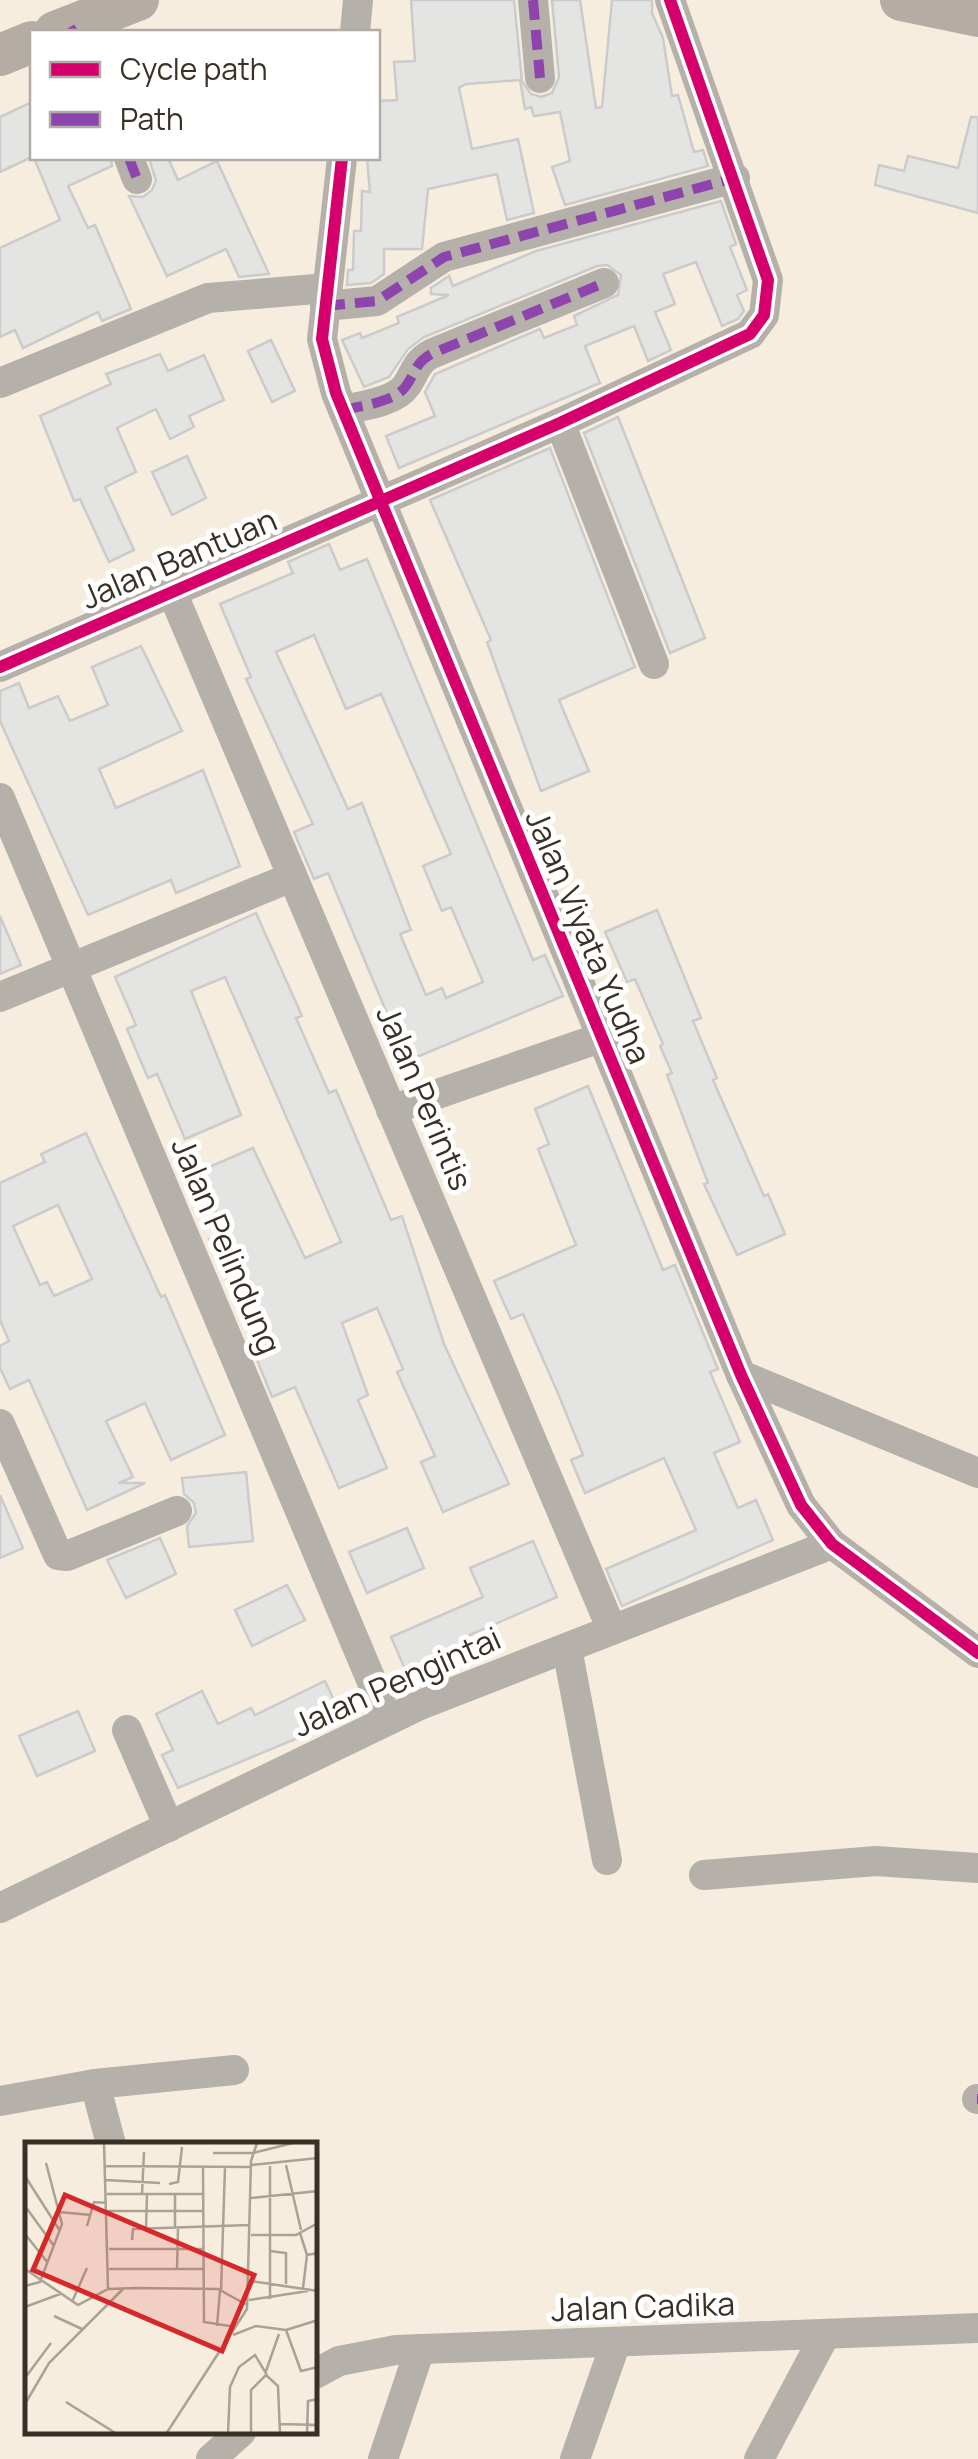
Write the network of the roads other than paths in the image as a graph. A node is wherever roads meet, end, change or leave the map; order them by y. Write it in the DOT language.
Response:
graph roads {
  1 [pos="138,0"];
  2 [pos="358,0"];
  3 [pos="533,0"];
  4 [pos="670,0"];
  5 [pos="902,0"];
  6 [pos="978,16"];
  7 [pos="64,26"];
  8 [pos="355,30"];
  9 [pos="30,41"];
  10 [pos="0,54"];
  11 [pos="540,78"];
  12 [pos="342,160"];
  13 [pos="735,178"];
  14 [pos="604,283"];
  15 [pos="326,297"];
  16 [pos="0,383"];
  17 [pos="343,410"];
  18 [pos="560,423"];
  19 [pos="380,502"];
  20 [pos="172,592"];
  21 [pos="654,664"];
  22 [pos="0,667"];
  23 [pos="0,798"];
  24 [pos="292,877"];
  25 [pos="72,968"];
  26 [pos="0,997"];
  27 [pos="600,1038"];
  28 [pos="391,1110"];
  29 [pos="741,1375"];
  30 [pos="0,1424"];
  31 [pos="978,1473"];
  32 [pos="177,1511"];
  33 [pos="832,1544"];
  34 [pos="612,1630"];
  35 [pos="567,1648"];
  36 [pos="978,1652"];
  37 [pos="388,1720"];
  38 [pos="126,1730"];
  39 [pos="168,1826"];
  40 [pos="607,1860"];
  41 [pos="978,1868"];
  42 [pos="704,1876"];
  43 [pos="0,1908"];
  44 [pos="234,2070"];
  45 [pos="95,2084"];
  46 [pos="0,2101"];
  47 [pos="110,2142"];
  48 [pos="978,2328"];
  49 [pos="825,2335"];
  50 [pos="616,2342"];
  51 [pos="420,2350"];
  52 [pos="318,2372"];
  53 [pos="383,2459"];
  54 [pos="575,2459"];
  55 [pos="758,2459"];
  1 -- 7 [label="highway"];
  2 -- 8 [label="street"];
  3 -- 11 [label="street"];
  4 -- 13 [label="street, Jalan Bantuan"];
  5 -- 6 [label="highway"];
  9 -- 10 [label="highway"];
  12 -- 15 [label="street, Jalan Viyata Yudha"];
  13 -- 15 [label="street"];
  13 -- 18 [label="street, Jalan Bantuan"];
  14 -- 17 [label="street"];
  15 -- 16 [label="street"];
  15 -- 17 [label="street, Jalan Viyata Yudha"];
  17 -- 19 [label="street, Jalan Viyata Yudha"];
  18 -- 19 [label="street, Jalan Bantuan"];
  18 -- 21 [label="street"];
  19 -- 20 [label="street, Jalan Bantuan"];
  19 -- 27 [label="street, Jalan Viyata Yudha"];
  20 -- 22 [label="street, Jalan Bantuan"];
  20 -- 24 [label="street, Jalan Perintis"];
  23 -- 25 [label="street, Jalan Pelindung"];
  24 -- 25 [label="street"];
  24 -- 28 [label="street, Jalan Perintis"];
  25 -- 26 [label="street"];
  25 -- 37 [label="street, Jalan Pelindung"];
  27 -- 28 [label="street"];
  27 -- 29 [label="street, Jalan Viyata Yudha"];
  28 -- 34 [label="street, Jalan Perintis"];
  29 -- 31 [label="street"];
  29 -- 33 [label="street, Jalan Viyata Yudha"];
  30 -- 32 [label="street"];
  33 -- 34 [label="street, Jalan Pengintai"];
  33 -- 36 [label="street, Jalan Viyata Yudha"];
  34 -- 35 [label="street, Jalan Pengintai"];
  35 -- 37 [label="street, Jalan Pengintai"];
  35 -- 40 [label="street"];
  37 -- 39 [label="street, Jalan Pengintai"];
  38 -- 39 [label="street"];
  39 -- 43 [label="street, Jalan Pengintai"];
  41 -- 42 [label="street"];
  44 -- 45 [label="street"];
  45 -- 46 [label="street"];
  45 -- 47 [label="street"];
  48 -- 49 [label="street, Jalan Cadika"];
  49 -- 50 [label="street, Jalan Cadika"];
  49 -- 55 [label="street"];
  50 -- 51 [label="street, Jalan Cadika"];
  50 -- 54 [label="street"];
  51 -- 52 [label="street, Jalan Cadika"];
  51 -- 53 [label="street"];
}
